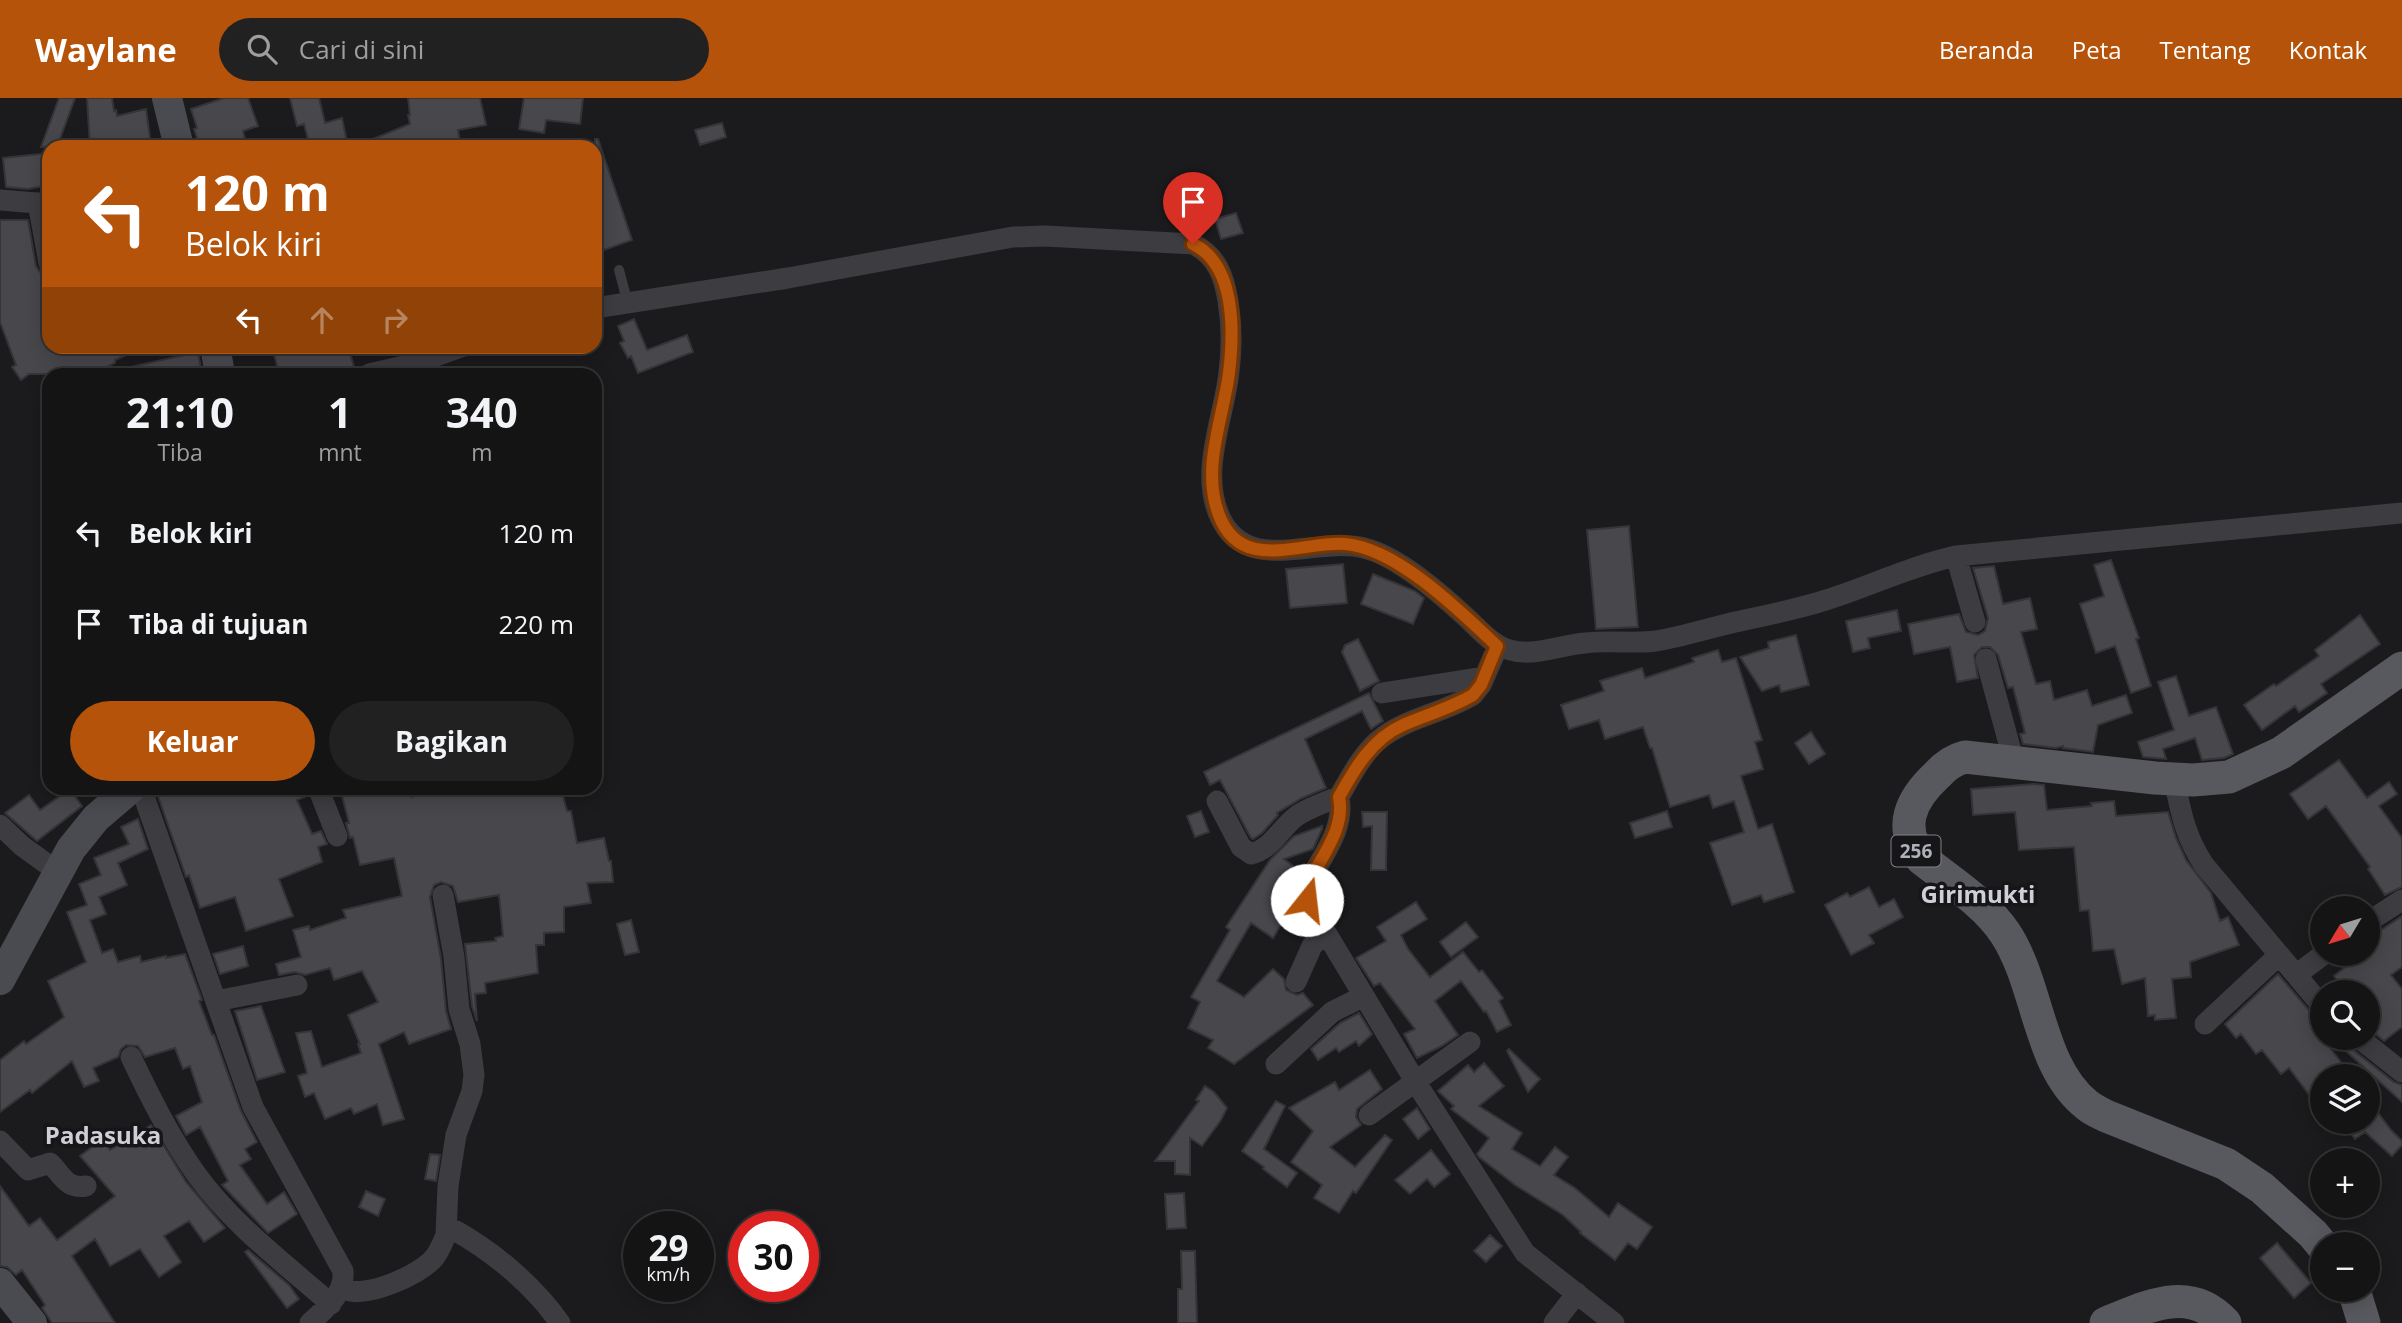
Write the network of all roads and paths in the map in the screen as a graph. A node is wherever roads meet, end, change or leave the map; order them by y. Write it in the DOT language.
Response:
graph roads {
  1 [pos="167,98"];
  2 [pos="176,140"];
  3 [pos="0,200"];
  4 [pos="42,204"];
  5 [pos="619,270"];
  6 [pos="628,304"];
  7 [pos="602,307"];
  8 [pos="407,356"];
  9 [pos="382,368"];
  10 [pos="2402,513"];
  11 [pos="1955,556"];
  12 [pos="1975,622"];
  13 [pos="1497,646"];
  14 [pos="1986,659"];
  15 [pos="2402,668"];
  16 [pos="1484,677"];
  17 [pos="1382,693"];
  18 [pos="2014,762"];
  19 [pos="2174,779"];
  20 [pos="123,795"];
  21 [pos="143,795"];
  22 [pos="321,795"];
  23 [pos="1339,797"];
  24 [pos="1217,801"];
  25 [pos="0,825"];
  26 [pos="337,836"];
  27 [pos="58,872"];
  28 [pos="443,895"];
  29 [pos="2402,900"];
  30 [pos="2380,914"];
  31 [pos="1325,932"];
  32 [pos="2279,955"];
  33 [pos="2310,964"];
  34 [pos="2296,975"];
  35 [pos="0,980"];
  36 [pos="1296,982"];
  37 [pos="297,985"];
  38 [pos="2310,992"];
  39 [pos="1364,996"];
  40 [pos="216,1001"];
  41 [pos="2205,1024"];
  42 [pos="1470,1042"];
  43 [pos="2374,1050"];
  44 [pos="131,1057"];
  45 [pos="1276,1064"];
  46 [pos="2402,1072"];
  47 [pos="1415,1081"];
  48 [pos="1369,1115"];
  49 [pos="0,1142"];
  50 [pos="86,1186"];
  51 [pos="2310,1234"];
  52 [pos="446,1235"];
  53 [pos="0,1283"];
  54 [pos="1577,1293"];
  55 [pos="336,1296"];
  56 [pos="2358,1302"];
  57 [pos="32,1323"];
  58 [pos="310,1323"];
  59 [pos="560,1323"];
  60 [pos="1554,1323"];
  61 [pos="1614,1323"];
  62 [pos="2106,1323"];
  63 [pos="2225,1323"];
  64 [pos="2364,1323"];
  1 -- 2 [label="main road"];
  3 -- 4 [label="street"];
  5 -- 6 [label="lane"];
  6 -- 7 [label="street"];
  6 -- 13 [label="street"];
  8 -- 9 [label="street"];
  10 -- 11 [label="street"];
  11 -- 12 [label="street"];
  11 -- 13 [label="street"];
  13 -- 16 [label="street"];
  14 -- 18 [label="street"];
  15 -- 19 [label="main road, 256"];
  16 -- 17 [label="street"];
  16 -- 23 [label="street"];
  18 -- 19 [label="main road, 256"];
  18 -- 51 [label="main road, 256"];
  19 -- 32 [label="street"];
  20 -- 27 [label="main road"];
  21 -- 40 [label="street"];
  22 -- 26 [label="street"];
  23 -- 24 [label="street"];
  23 -- 31 [label="street"];
  25 -- 27 [label="street"];
  27 -- 35 [label="main road"];
  28 -- 52 [label="street"];
  29 -- 30 [label="street"];
  31 -- 36 [label="street"];
  31 -- 39 [label="street"];
  32 -- 34 [label="street"];
  32 -- 41 [label="street"];
  33 -- 34 [label="street"];
  34 -- 38 [label="street"];
  37 -- 40 [label="street"];
  39 -- 45 [label="street"];
  39 -- 47 [label="street"];
  40 -- 55 [label="street"];
  42 -- 47 [label="street"];
  43 -- 46 [label="street"];
  44 -- 55 [label="street"];
  47 -- 48 [label="street"];
  47 -- 54 [label="street"];
  49 -- 50 [label="street"];
  52 -- 55 [label="street"];
  52 -- 59 [label="street"];
  53 -- 57 [label="main road"];
  54 -- 60 [label="street"];
  54 -- 61 [label="street"];
  55 -- 58 [label="street"];
  56 -- 64 [label="main road"];
  62 -- 63 [label="main road"];
}
